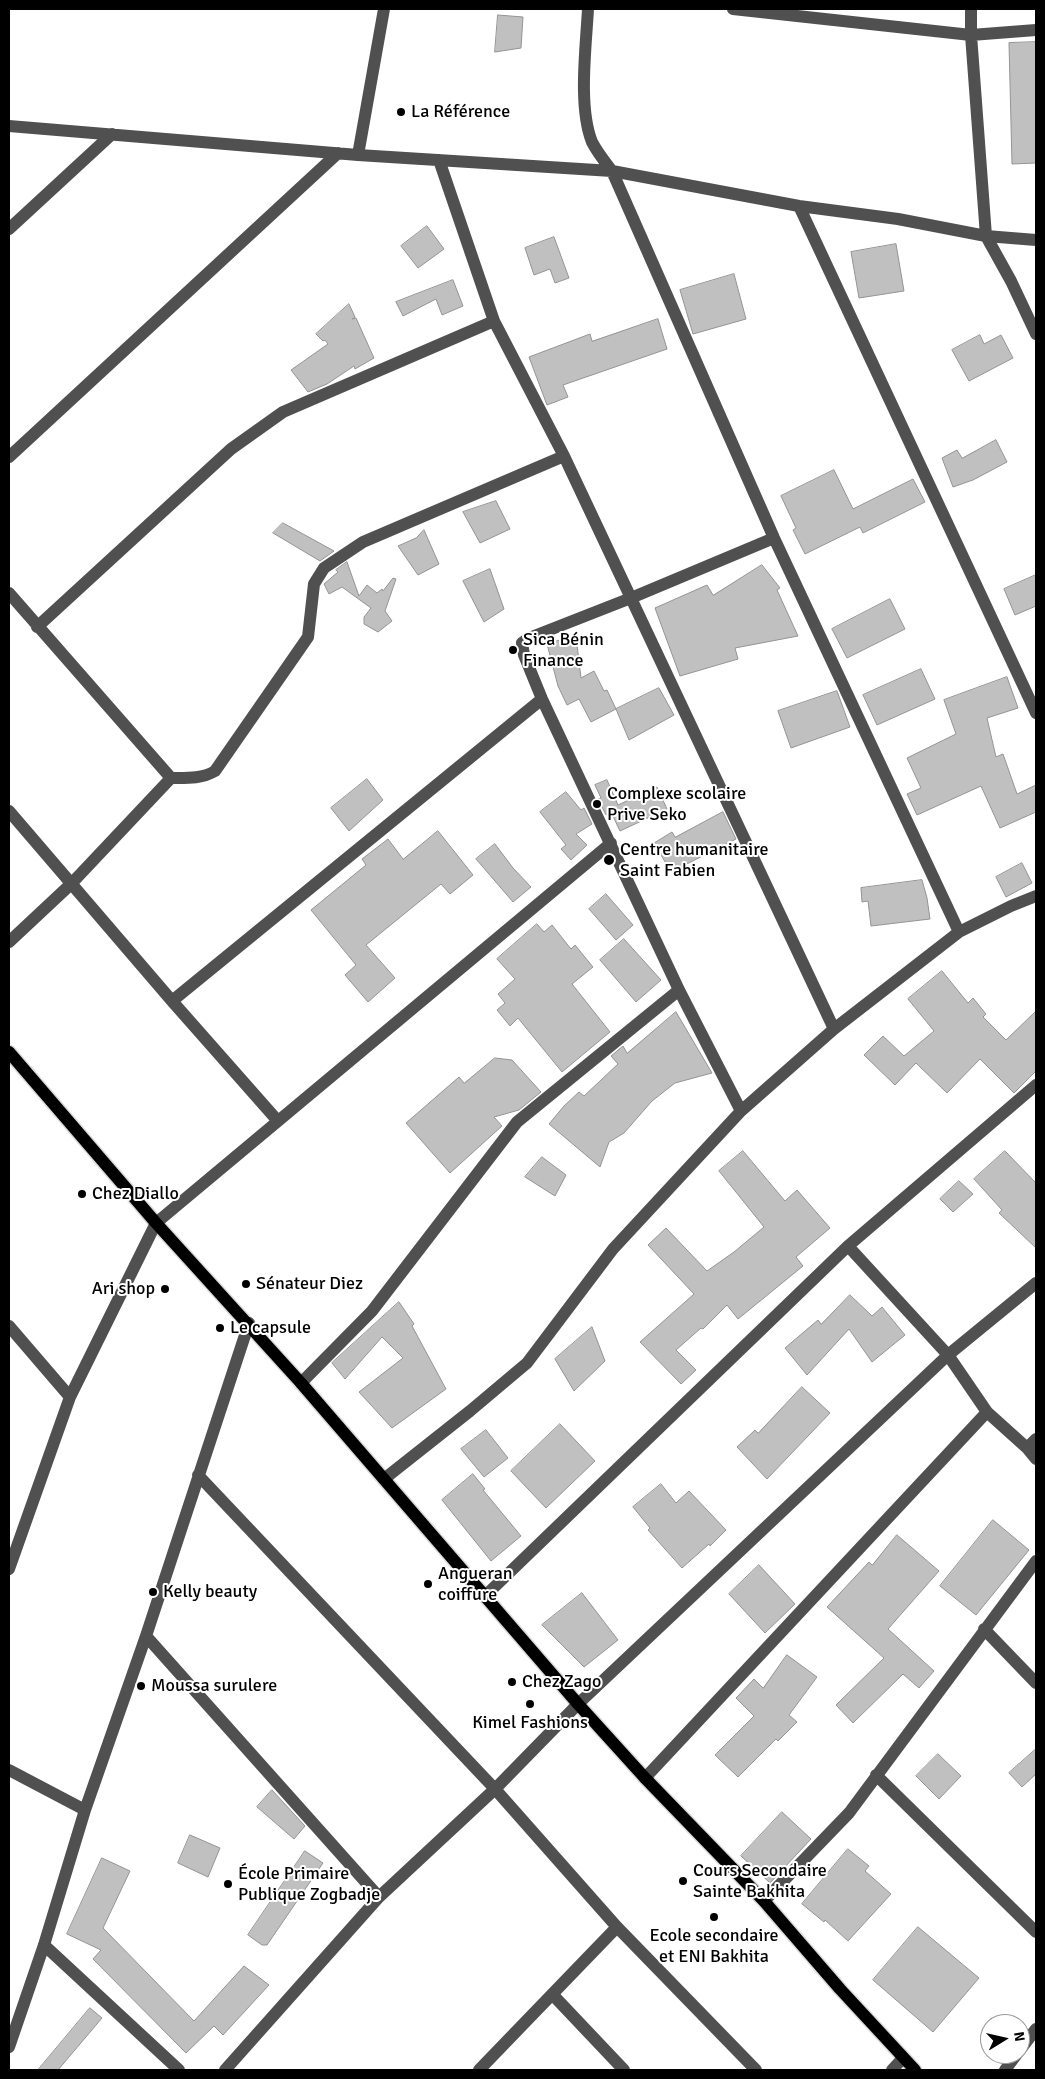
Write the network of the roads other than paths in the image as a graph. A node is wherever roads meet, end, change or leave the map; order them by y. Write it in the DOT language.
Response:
graph roads {
  1 [pos="384,9"];
  2 [pos="588,9"];
  3 [pos="733,9"];
  4 [pos="971,9"];
  5 [pos="817,14"];
  6 [pos="1036,30"];
  7 [pos="971,35"];
  8 [pos="9,126"];
  9 [pos="112,134"];
  10 [pos="338,153"];
  11 [pos="358,155"];
  12 [pos="439,160"];
  13 [pos="612,171"];
  14 [pos="799,206"];
  15 [pos="9,229"];
  16 [pos="986,236"];
  17 [pos="1036,240"];
  18 [pos="494,321"];
  19 [pos="1036,334"];
  20 [pos="564,456"];
  21 [pos="9,458"];
  22 [pos="774,538"];
  23 [pos="9,593"];
  24 [pos="631,598"];
  25 [pos="38,627"];
  26 [pos="542,699"];
  27 [pos="1036,713"];
  28 [pos="171,778"];
  29 [pos="9,811"];
  30 [pos="611,843"];
  31 [pos="71,884"];
  32 [pos="1036,896"];
  33 [pos="959,932"];
  34 [pos="9,942"];
  35 [pos="679,990"];
  36 [pos="172,1001"];
  37 [pos="834,1028"];
  38 [pos="9,1052"];
  39 [pos="1036,1085"];
  40 [pos="742,1111"];
  41 [pos="277,1120"];
  42 [pos="156,1222"];
  43 [pos="848,1246"];
  44 [pos="1036,1283"];
  45 [pos="249,1323"];
  46 [pos="9,1326"];
  47 [pos="948,1355"];
  48 [pos="301,1383"];
  49 [pos="70,1397"];
  50 [pos="987,1412"];
  51 [pos="1032,1444"];
  52 [pos="1036,1459"];
  53 [pos="198,1475"];
  54 [pos="384,1479"];
  55 [pos="1036,1561"];
  56 [pos="9,1569"];
  57 [pos="486,1596"];
  58 [pos="984,1629"];
  59 [pos="146,1636"];
  60 [pos="1036,1683"];
  61 [pos="578,1704"];
  62 [pos="9,1770"];
  63 [pos="876,1775"];
  64 [pos="645,1778"];
  65 [pos="495,1789"];
  66 [pos="85,1810"];
  67 [pos="378,1897"];
  68 [pos="764,1901"];
  69 [pos="617,1927"];
  70 [pos="1036,1932"];
  71 [pos="44,1945"];
  72 [pos="552,1994"];
  73 [pos="9,2047"];
  74 [pos="903,2058"];
  75 [pos="179,2070"];
  76 [pos="225,2070"];
  77 [pos="479,2070"];
  78 [pos="624,2070"];
  79 [pos="756,2070"];
  80 [pos="892,2070"];
  81 [pos="914,2070"];
  1 -- 11 [label="street"];
  2 -- 13 [label="street"];
  3 -- 5 [label="street"];
  4 -- 7 [label="street"];
  5 -- 7 [label="street"];
  6 -- 7 [label="street"];
  7 -- 16 [label="street"];
  8 -- 9 [label="street"];
  9 -- 10 [label="street"];
  9 -- 15 [label="street"];
  10 -- 11 [label="street"];
  10 -- 21 [label="street"];
  11 -- 12 [label="street"];
  12 -- 13 [label="street"];
  12 -- 18 [label="street"];
  13 -- 14 [label="street"];
  13 -- 22 [label="street"];
  14 -- 16 [label="street"];
  14 -- 27 [label="street"];
  16 -- 17 [label="street"];
  16 -- 19 [label="street"];
  18 -- 20 [label="street"];
  18 -- 25 [label="street"];
  20 -- 24 [label="street"];
  20 -- 28 [label="street"];
  22 -- 24 [label="street"];
  22 -- 33 [label="street"];
  23 -- 25 [label="street"];
  24 -- 26 [label="street"];
  24 -- 37 [label="street"];
  25 -- 28 [label="street"];
  26 -- 30 [label="street"];
  26 -- 36 [label="street"];
  28 -- 31 [label="street"];
  29 -- 31 [label="street"];
  30 -- 35 [label="street"];
  30 -- 41 [label="street"];
  31 -- 34 [label="street"];
  31 -- 36 [label="street"];
  32 -- 33 [label="street"];
  33 -- 37 [label="street"];
  35 -- 40 [label="street"];
  35 -- 48 [label="street"];
  36 -- 41 [label="street"];
  37 -- 40 [label="street"];
  38 -- 42 [label="main road"];
  39 -- 43 [label="street"];
  40 -- 54 [label="street"];
  41 -- 42 [label="street"];
  42 -- 45 [label="main road"];
  42 -- 49 [label="street"];
  43 -- 47 [label="street"];
  43 -- 57 [label="street"];
  44 -- 47 [label="street"];
  45 -- 48 [label="main road"];
  45 -- 53 [label="street"];
  46 -- 49 [label="street"];
  47 -- 50 [label="street"];
  47 -- 61 [label="street"];
  48 -- 54 [label="main road"];
  49 -- 56 [label="street"];
  50 -- 51 [label="street"];
  50 -- 64 [label="street"];
  51 -- 52 [label="street"];
  53 -- 59 [label="street"];
  53 -- 65 [label="street"];
  54 -- 57 [label="main road"];
  55 -- 58 [label="street"];
  57 -- 61 [label="main road"];
  58 -- 60 [label="street"];
  58 -- 63 [label="street"];
  59 -- 66 [label="street"];
  59 -- 67 [label="street"];
  61 -- 64 [label="main road"];
  61 -- 65 [label="street"];
  62 -- 66 [label="street"];
  63 -- 68 [label="street"];
  63 -- 70 [label="street"];
  64 -- 68 [label="main road"];
  65 -- 67 [label="street"];
  65 -- 69 [label="street"];
  66 -- 71 [label="street"];
  67 -- 76 [label="street"];
  68 -- 74 [label="main road"];
  69 -- 72 [label="street"];
  69 -- 79 [label="street"];
  71 -- 73 [label="street"];
  71 -- 75 [label="street"];
  72 -- 77 [label="street"];
  72 -- 78 [label="street"];
  74 -- 80 [label="street"];
  74 -- 81 [label="main road"];
}
